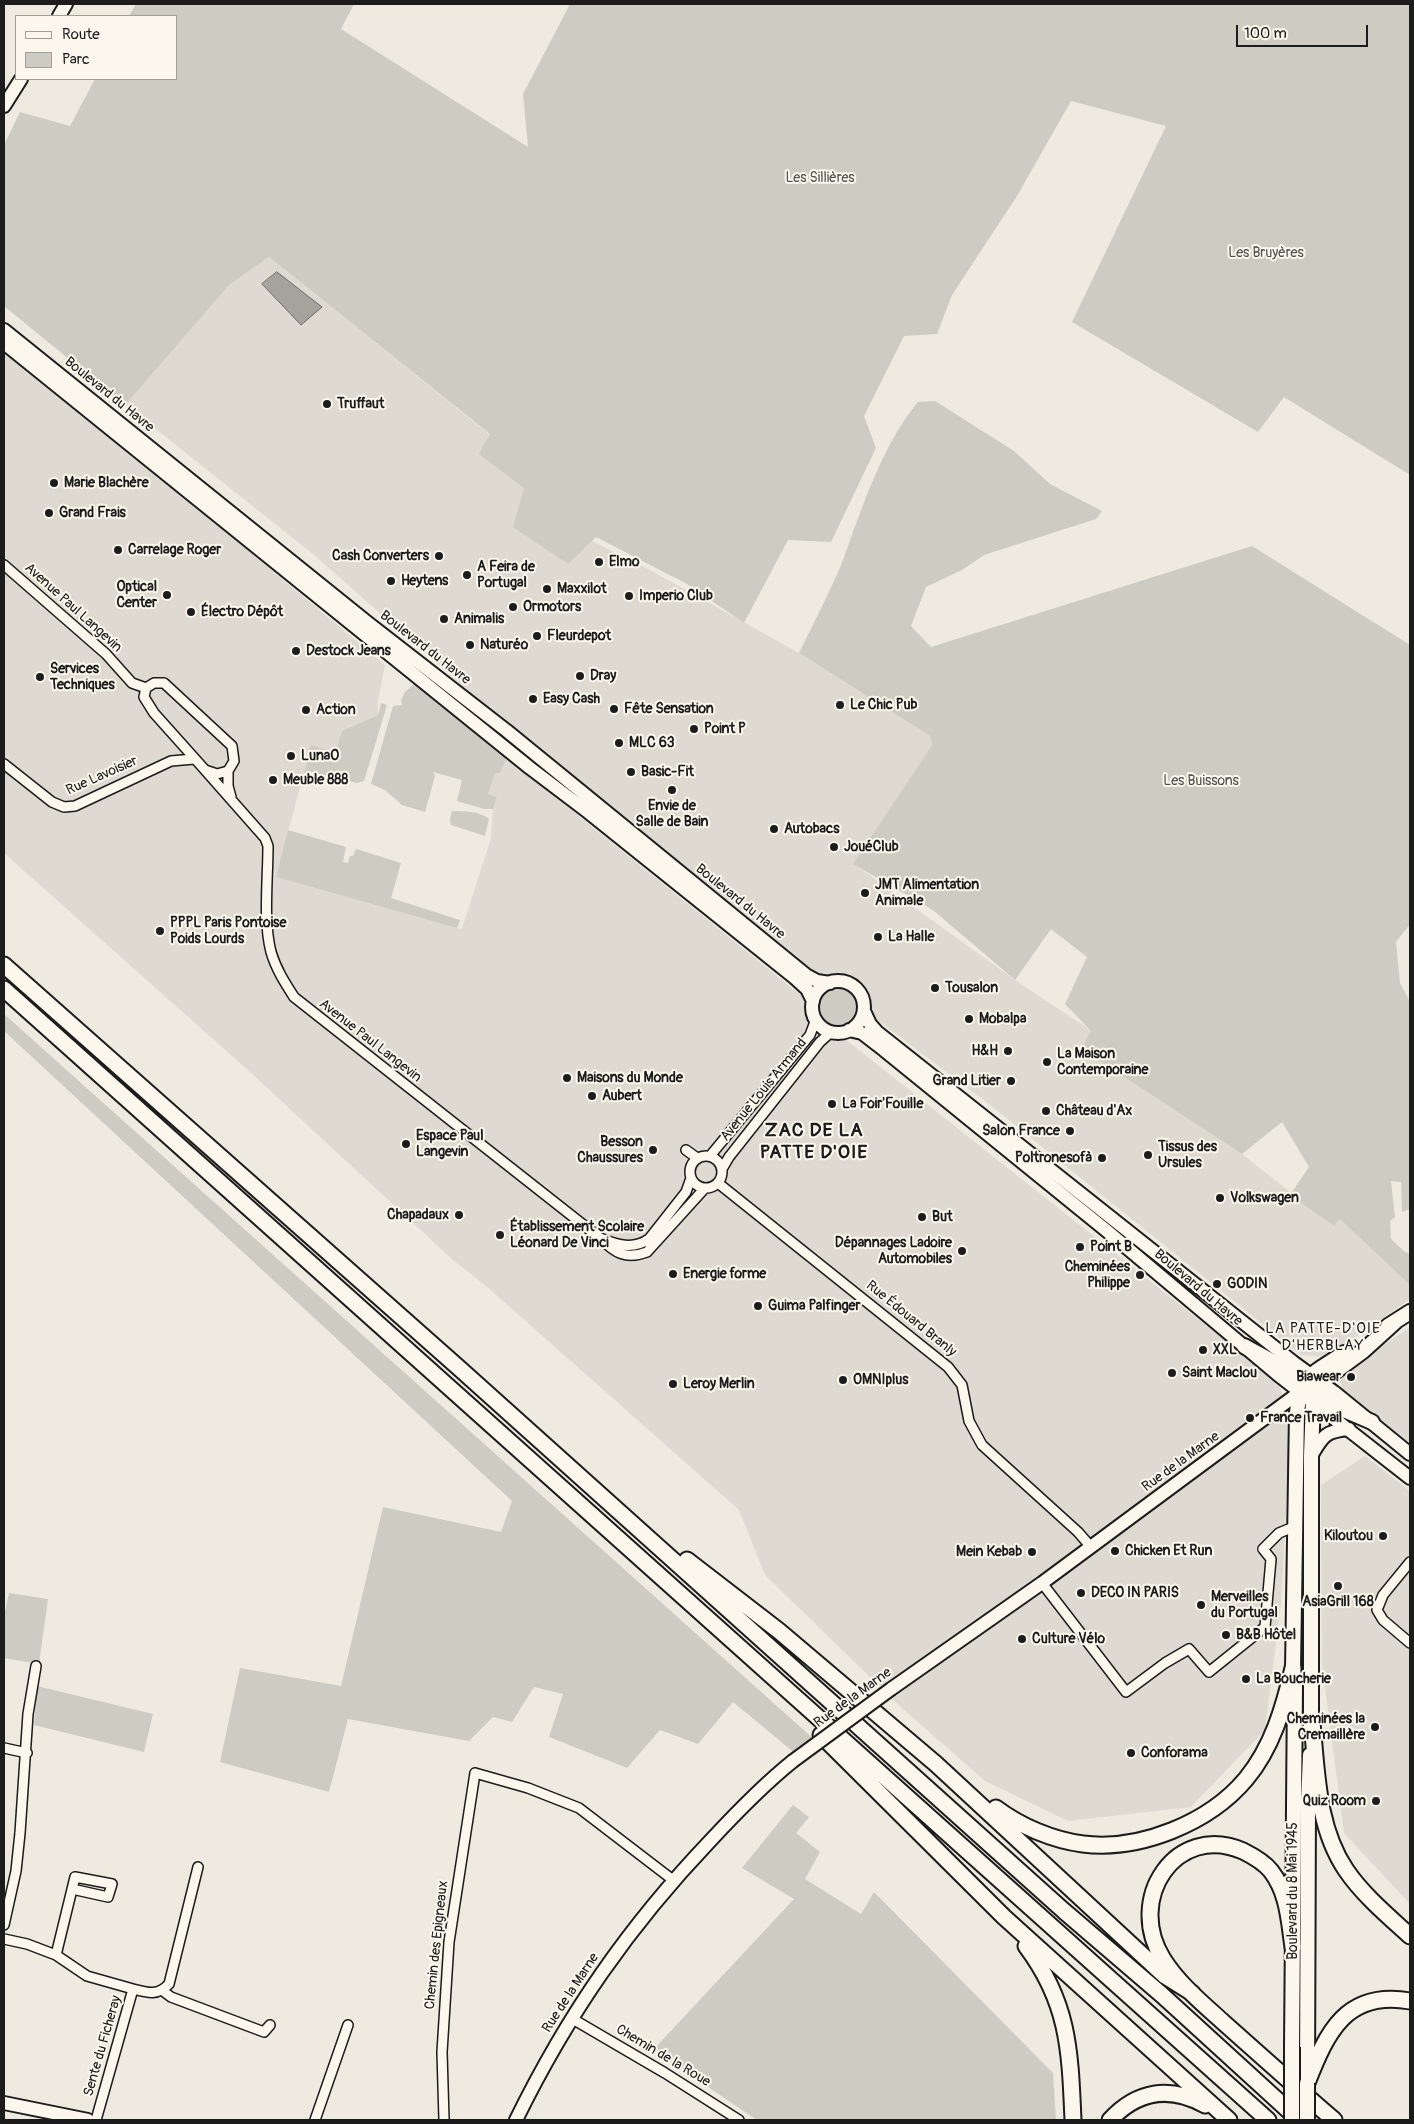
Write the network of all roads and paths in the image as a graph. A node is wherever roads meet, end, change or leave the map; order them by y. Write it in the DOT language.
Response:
graph roads {
  1 [pos="66,4"];
  2 [pos="60,15"];
  3 [pos="19,80"];
  4 [pos="4,106"];
  5 [pos="4,330"];
  6 [pos="4,343"];
  7 [pos="4,565"];
  8 [pos="146,688"];
  9 [pos="194,759"];
  10 [pos="4,764"];
  11 [pos="205,770"];
  12 [pos="228,771"];
  13 [pos="232,800"];
  14 [pos="4,965"];
  15 [pos="830,983"];
  16 [pos="4,988"];
  17 [pos="813,1002"];
  18 [pos="864,1011"];
  19 [pos="816,1019"];
  20 [pos="849,1030"];
  21 [pos="832,1032"];
  22 [pos="686,1150"];
  23 [pos="710,1156"];
  24 [pos="696,1158"];
  25 [pos="722,1169"];
  26 [pos="691,1178"];
  27 [pos="718,1183"];
  28 [pos="705,1188"];
  29 [pos="600,1238"];
  30 [pos="1410,1312"];
  31 [pos="1244,1346"];
  32 [pos="1311,1387"];
  33 [pos="1372,1422"];
  34 [pos="1348,1429"];
  35 [pos="1410,1454"];
  36 [pos="1311,1456"];
  37 [pos="1410,1478"];
  38 [pos="1296,1526"];
  39 [pos="649,1538"];
  40 [pos="1091,1546"];
  41 [pos="1410,1562"];
  42 [pos="1042,1583"];
  43 [pos="1410,1643"];
  44 [pos="36,1666"];
  45 [pos="1293,1674"];
  46 [pos="1311,1680"];
  47 [pos="779,1685"];
  48 [pos="1312,1723"];
  49 [pos="4,1748"];
  50 [pos="27,1753"];
  51 [pos="936,1764"];
  52 [pos="198,1867"];
  53 [pos="672,1880"];
  54 [pos="72,1889"];
  55 [pos="1004,1917"];
  56 [pos="4,1926"];
  57 [pos="1410,1936"];
  58 [pos="4,1939"];
  59 [pos="1293,1947"];
  60 [pos="56,1955"];
  61 [pos="133,1989"];
  62 [pos="163,1991"];
  63 [pos="1192,1993"];
  64 [pos="1410,2002"];
  65 [pos="571,2018"];
  66 [pos="270,2025"];
  67 [pos="348,2026"];
  68 [pos="1307,2083"];
  69 [pos="4,2103"];
  70 [pos="1226,2118"];
  71 [pos="87,2120"];
  72 [pos="96,2120"];
  73 [pos="315,2120"];
  74 [pos="444,2120"];
  75 [pos="516,2120"];
  76 [pos="739,2120"];
  77 [pos="1073,2120"];
  78 [pos="1110,2120"];
  79 [pos="1268,2120"];
  80 [pos="1292,2120"];
  81 [pos="1299,2120"];
  82 [pos="1307,2120"];
  83 [pos="1334,2120"];
  1 -- 2 [label="main road"];
  3 -- 4 [label="main road"];
  5 -- 15 [label="main road, Boulevard du Havre"];
  6 -- 17 [label="main road, Boulevard du Havre"];
  7 -- 8 [label="street, Avenue Paul Langevin"];
  8 -- 9 [label="street, Avenue Paul Langevin"];
  8 -- 12 [label="street"];
  9 -- 10 [label="street, Rue Lavoisier"];
  9 -- 11 [label="street, Avenue Paul Langevin"];
  11 -- 12 [label="street"];
  11 -- 13 [label="street, Avenue Paul Langevin"];
  12 -- 13 [label="street"];
  13 -- 29 [label="street, Avenue Paul Langevin"];
  14 -- 39 [label="highway"];
  15 -- 17 [label="main road"];
  15 -- 18 [label="main road, Boulevard du Havre"];
  16 -- 47 [label="highway"];
  17 -- 19 [label="main road, Boulevard du Havre"];
  18 -- 20 [label="main road"];
  18 -- 32 [label="main road, Boulevard du Havre"];
  19 -- 21 [label="main road"];
  19 -- 23 [label="street, Avenue Louis Armand"];
  20 -- 21 [label="main road"];
  20 -- 31 [label="main road, Boulevard du Havre"];
  21 -- 25 [label="street, Avenue Louis Armand"];
  22 -- 24 [label="street"];
  23 -- 24 [label="street"];
  23 -- 25 [label="street"];
  24 -- 26 [label="street"];
  25 -- 27 [label="street"];
  26 -- 28 [label="street"];
  26 -- 29 [label="street"];
  27 -- 28 [label="street"];
  27 -- 40 [label="street, Rue Édouard Branly"];
  28 -- 29 [label="street"];
  30 -- 32 [label="main road"];
  31 -- 32 [label="main road"];
  32 -- 33 [label="main road"];
  32 -- 34 [label="main road, Boulevard du Havre"];
  32 -- 36 [label="main road, Boulevard du 8 Mai 1945"];
  32 -- 38 [label="main road, Boulevard du 8 Mai 1945"];
  32 -- 40 [label="main road, Rue de la Marne"];
  33 -- 35 [label="main road"];
  34 -- 36 [label="main road"];
  34 -- 37 [label="main road, Boulevard du Havre"];
  36 -- 46 [label="main road, Boulevard du 8 Mai 1945"];
  38 -- 42 [label="street"];
  38 -- 45 [label="main road, Boulevard du 8 Mai 1945"];
  39 -- 51 [label="highway"];
  39 -- 81 [label="highway"];
  40 -- 42 [label="main road, Rue de la Marne"];
  41 -- 43 [label="street"];
  42 -- 53 [label="main road, Rue de la Marne, bridge"];
  44 -- 50 [label="street"];
  45 -- 46 [label="main road"];
  45 -- 51 [label="highway"];
  45 -- 59 [label="main road, Boulevard du 8 Mai 1945"];
  46 -- 48 [label="main road, Boulevard du 8 Mai 1945"];
  47 -- 55 [label="highway"];
  47 -- 79 [label="highway"];
  48 -- 57 [label="highway"];
  48 -- 68 [label="main road, Boulevard du 8 Mai 1945"];
  49 -- 50 [label="street"];
  50 -- 56 [label="street"];
  51 -- 63 [label="highway"];
  52 -- 62 [label="street"];
  53 -- 65 [label="main road, Rue de la Marne"];
  53 -- 74 [label="street, Chemin des Epigneaux"];
  54 -- 60 [label="street"];
  55 -- 70 [label="highway"];
  55 -- 77 [label="highway"];
  58 -- 60 [label="street"];
  59 -- 63 [label="highway"];
  59 -- 80 [label="main road, Boulevard du 8 Mai 1945, bridge"];
  60 -- 61 [label="street"];
  61 -- 62 [label="street, Sente du Ficheray"];
  61 -- 72 [label="street, Sente du Ficheray"];
  62 -- 66 [label="street"];
  63 -- 83 [label="highway"];
  64 -- 68 [label="highway"];
  65 -- 75 [label="main road, Rue de la Marne"];
  65 -- 76 [label="street, Chemin de la Roue"];
  67 -- 73 [label="street"];
  68 -- 82 [label="main road, Boulevard du 8 Mai 1945, bridge"];
  69 -- 71 [label="main road"];
  70 -- 78 [label="highway"];
}
